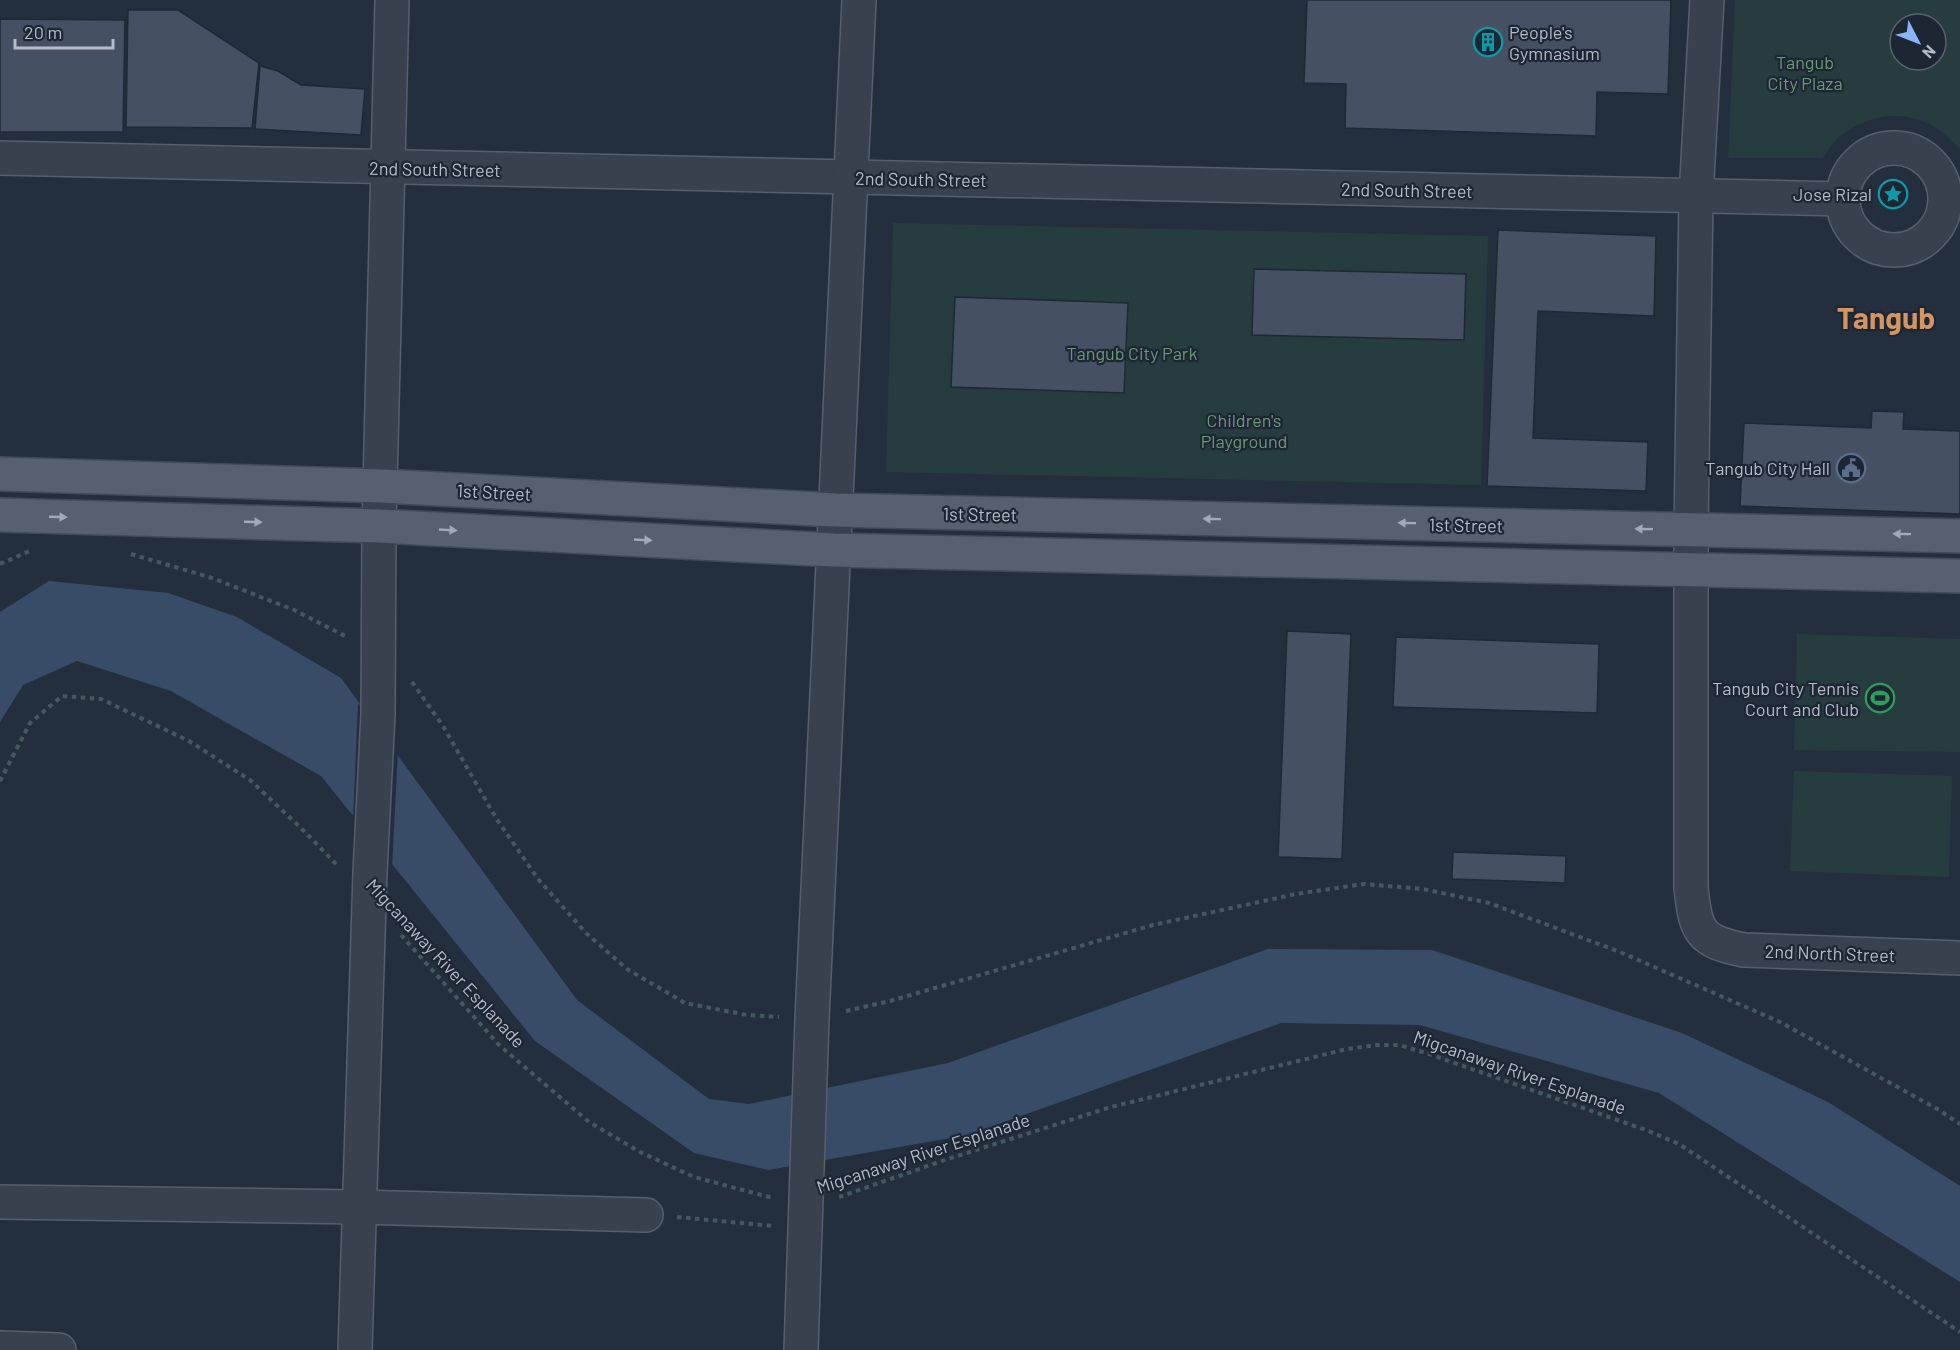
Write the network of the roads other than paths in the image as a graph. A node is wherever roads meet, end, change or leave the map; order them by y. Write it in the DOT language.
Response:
graph roads {
  1 [pos="392,0"];
  2 [pos="859,0"];
  3 [pos="1707,0"];
  4 [pos="0,158"];
  5 [pos="388,168"];
  6 [pos="851,178"];
  7 [pos="1696,196"];
  8 [pos="1843,199"];
  9 [pos="1953,203"];
  10 [pos="0,474"];
  11 [pos="381,486"];
  12 [pos="835,510"];
  13 [pos="0,515"];
  14 [pos="379,526"];
  15 [pos="1691,530"];
  16 [pos="1960,536"];
  17 [pos="833,550"];
  18 [pos="1691,570"];
  19 [pos="1960,576"];
  20 [pos="1960,958"];
  21 [pos="0,1202"];
  22 [pos="358,1207"];
  23 [pos="646,1215"];
  24 [pos="0,1348"];
  25 [pos="40,1350"];
  26 [pos="59,1350"];
  27 [pos="355,1350"];
  28 [pos="801,1350"];
  1 -- 5 [label="street"];
  2 -- 6 [label="street"];
  3 -- 7 [label="street"];
  4 -- 5 [label="street, 2nd South Street"];
  5 -- 6 [label="street, 2nd South Street"];
  5 -- 11 [label="street"];
  6 -- 7 [label="street, 2nd South Street"];
  6 -- 12 [label="street"];
  7 -- 8 [label="street, 2nd South Street"];
  7 -- 15 [label="street"];
  8 -- 9 [label="street"];
  8 -- 9 [label="street"];
  10 -- 11 [label="main road, 1st Street"];
  11 -- 12 [label="main road, 1st Street"];
  11 -- 14 [label="street"];
  15 -- 12 [label="main road, 1st Street, one-way"];
  12 -- 17 [label="street"];
  13 -- 14 [label="main road, one-way"];
  14 -- 17 [label="main road, one-way"];
  14 -- 22 [label="street"];
  16 -- 15 [label="main road, 1st Street, one-way"];
  15 -- 18 [label="street"];
  17 -- 18 [label="main road"];
  17 -- 28 [label="street"];
  18 -- 19 [label="main road"];
  18 -- 20 [label="street, 2nd North Street"];
  21 -- 22 [label="street"];
  22 -- 23 [label="street"];
  22 -- 27 [label="street"];
  24 -- 25 [label="street"];
  25 -- 26 [label="street"];
}
